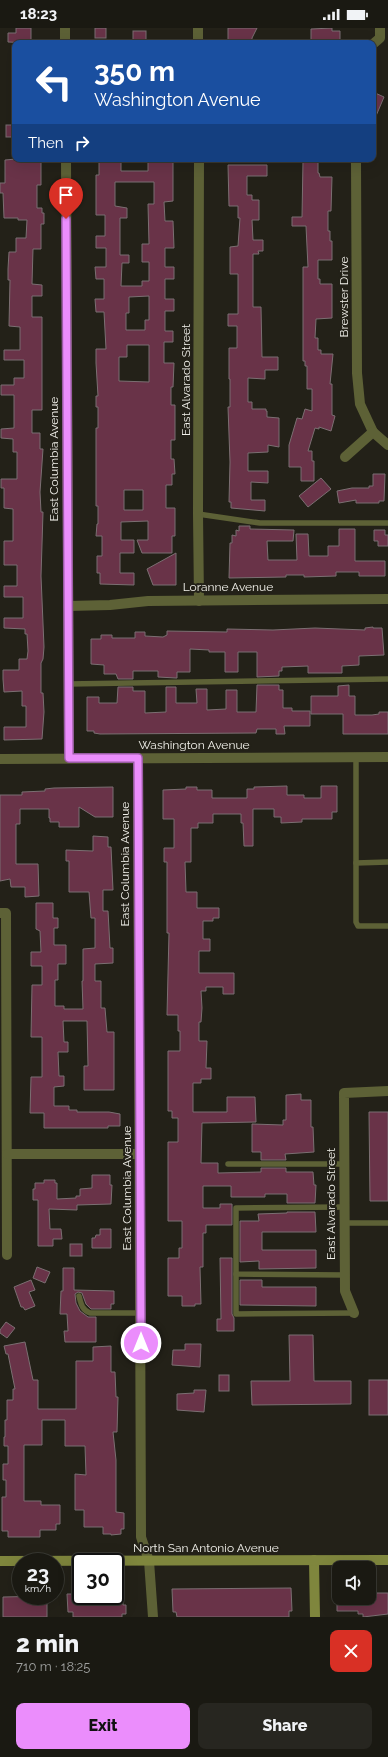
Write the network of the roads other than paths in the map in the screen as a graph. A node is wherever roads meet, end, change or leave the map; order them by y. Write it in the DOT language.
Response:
graph roads {
  1 [pos="65,28"];
  2 [pos="198,28"];
  3 [pos="380,28"];
  4 [pos="66,40"];
  5 [pos="198,40"];
  6 [pos="376,41"];
  7 [pos="66,162"];
  8 [pos="199,162"];
  9 [pos="356,162"];
  10 [pos="373,432"];
  11 [pos="388,445"];
  12 [pos="345,457"];
  13 [pos="198,514"];
  14 [pos="388,523"];
  15 [pos="388,599"];
  16 [pos="199,601"];
  17 [pos="68,606"];
  18 [pos="388,679"];
  19 [pos="68,684"];
  20 [pos="356,757"];
  21 [pos="388,757"];
  22 [pos="69,758"];
  23 [pos="138,758"];
  24 [pos="0,759"];
  25 [pos="356,862"];
  26 [pos="388,862"];
  27 [pos="3,913"];
  28 [pos="388,926"];
  29 [pos="388,1091"];
  30 [pos="7,1154"];
  31 [pos="140,1154"];
  32 [pos="228,1164"];
  33 [pos="344,1164"];
  34 [pos="344,1207"];
  35 [pos="388,1222"];
  36 [pos="344,1223"];
  37 [pos="7,1255"];
  38 [pos="236,1274"];
  39 [pos="345,1275"];
  40 [pos="80,1296"];
  41 [pos="141,1313"];
  42 [pos="354,1313"];
  43 [pos="314,1560"];
  44 [pos="388,1560"];
  45 [pos="0,1561"];
  46 [pos="149,1561"];
  47 [pos="153,1617"];
  48 [pos="315,1617"];
  1 -- 4 [label="street"];
  2 -- 5 [label="street"];
  3 -- 6 [label="street"];
  7 -- 17 [label="street, East Columbia Avenue"];
  8 -- 13 [label="street, East Alvarado Street"];
  9 -- 10 [label="street, Brewster Drive"];
  10 -- 11 [label="street"];
  10 -- 12 [label="street"];
  13 -- 14 [label="lane"];
  13 -- 16 [label="street, East Alvarado Street"];
  15 -- 16 [label="street, Loranne Avenue"];
  16 -- 17 [label="street, Loranne Avenue"];
  17 -- 19 [label="street, East Columbia Avenue"];
  18 -- 19 [label="lane"];
  19 -- 22 [label="street, East Columbia Avenue"];
  20 -- 21 [label="street, Washington Avenue"];
  20 -- 23 [label="street, Washington Avenue"];
  20 -- 25 [label="lane"];
  22 -- 23 [label="street, Washington Avenue"];
  22 -- 24 [label="street, Washington Avenue"];
  23 -- 31 [label="street, East Columbia Avenue"];
  25 -- 26 [label="lane"];
  25 -- 28 [label="lane"];
  27 -- 30 [label="street"];
  29 -- 33 [label="street, East Alvarado Street"];
  30 -- 31 [label="street"];
  30 -- 37 [label="street"];
  31 -- 41 [label="street, East Columbia Avenue"];
  32 -- 33 [label="lane"];
  33 -- 34 [label="street, East Alvarado Street"];
  34 -- 36 [label="street, East Alvarado Street"];
  34 -- 38 [label="lane"];
  35 -- 36 [label="lane"];
  36 -- 39 [label="street, East Alvarado Street"];
  38 -- 39 [label="lane"];
  38 -- 42 [label="lane"];
  39 -- 42 [label="street, East Alvarado Street"];
  40 -- 41 [label="lane"];
  41 -- 46 [label="street, East Columbia Avenue"];
  43 -- 44 [label="main road, North San Antonio Avenue"];
  43 -- 46 [label="main road, North San Antonio Avenue"];
  43 -- 48 [label="main road"];
  45 -- 46 [label="main road, North San Antonio Avenue"];
  46 -- 47 [label="street, East Columbia Avenue"];
}
